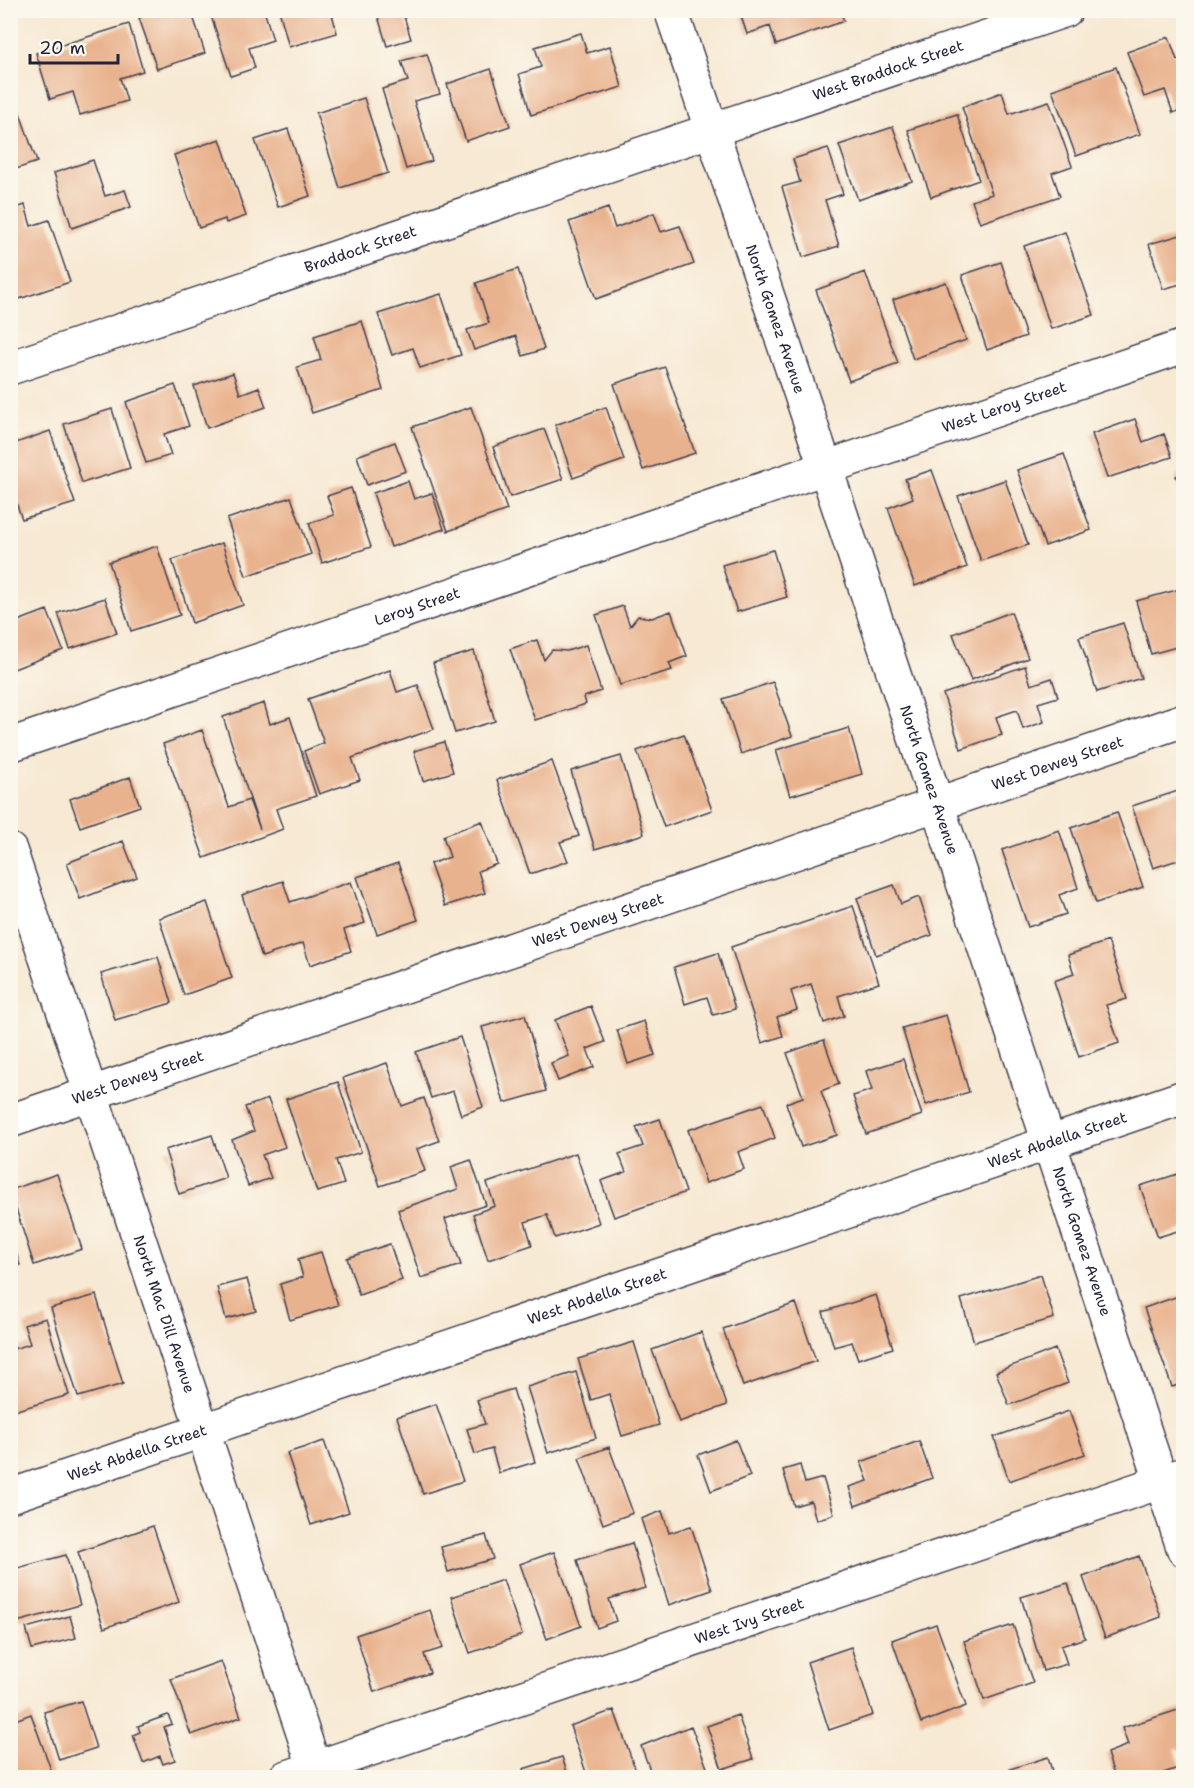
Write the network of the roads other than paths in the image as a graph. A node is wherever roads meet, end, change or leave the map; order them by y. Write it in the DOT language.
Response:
graph roads {
  1 [pos="671,10"];
  2 [pos="1066,10"];
  3 [pos="711,131"];
  4 [pos="1184,346"];
  5 [pos="10,368"];
  6 [pos="826,469"];
  7 [pos="1184,720"];
  8 [pos="10,744"];
  9 [pos="936,805"];
  10 [pos="10,850"];
  11 [pos="90,1094"];
  12 [pos="1184,1097"];
  13 [pos="10,1121"];
  14 [pos="1048,1143"];
  15 [pos="204,1430"];
  16 [pos="1172,1478"];
  17 [pos="10,1496"];
  18 [pos="1184,1550"];
  19 [pos="306,1774"];
  1 -- 3 [label="street, North Gomez Avenue"];
  2 -- 3 [label="street, West Braddock Street"];
  3 -- 5 [label="street, Braddock Street"];
  3 -- 6 [label="street, North Gomez Avenue"];
  4 -- 6 [label="street, West Leroy Street"];
  6 -- 8 [label="street, Leroy Street"];
  6 -- 9 [label="street, North Gomez Avenue"];
  7 -- 9 [label="street, West Dewey Street"];
  9 -- 11 [label="street, West Dewey Street"];
  9 -- 14 [label="street, North Gomez Avenue"];
  10 -- 11 [label="street, North Mac Dill Avenue"];
  11 -- 13 [label="street, West Dewey Street"];
  11 -- 15 [label="street, North Mac Dill Avenue"];
  12 -- 14 [label="street, West Abdella Street"];
  14 -- 15 [label="street, West Abdella Street"];
  14 -- 16 [label="street, North Gomez Avenue"];
  15 -- 17 [label="street, West Abdella Street"];
  15 -- 19 [label="street, North Mac Dill Avenue"];
  16 -- 18 [label="street, North Gomez Avenue"];
  16 -- 19 [label="street, West Ivy Street"];
}
